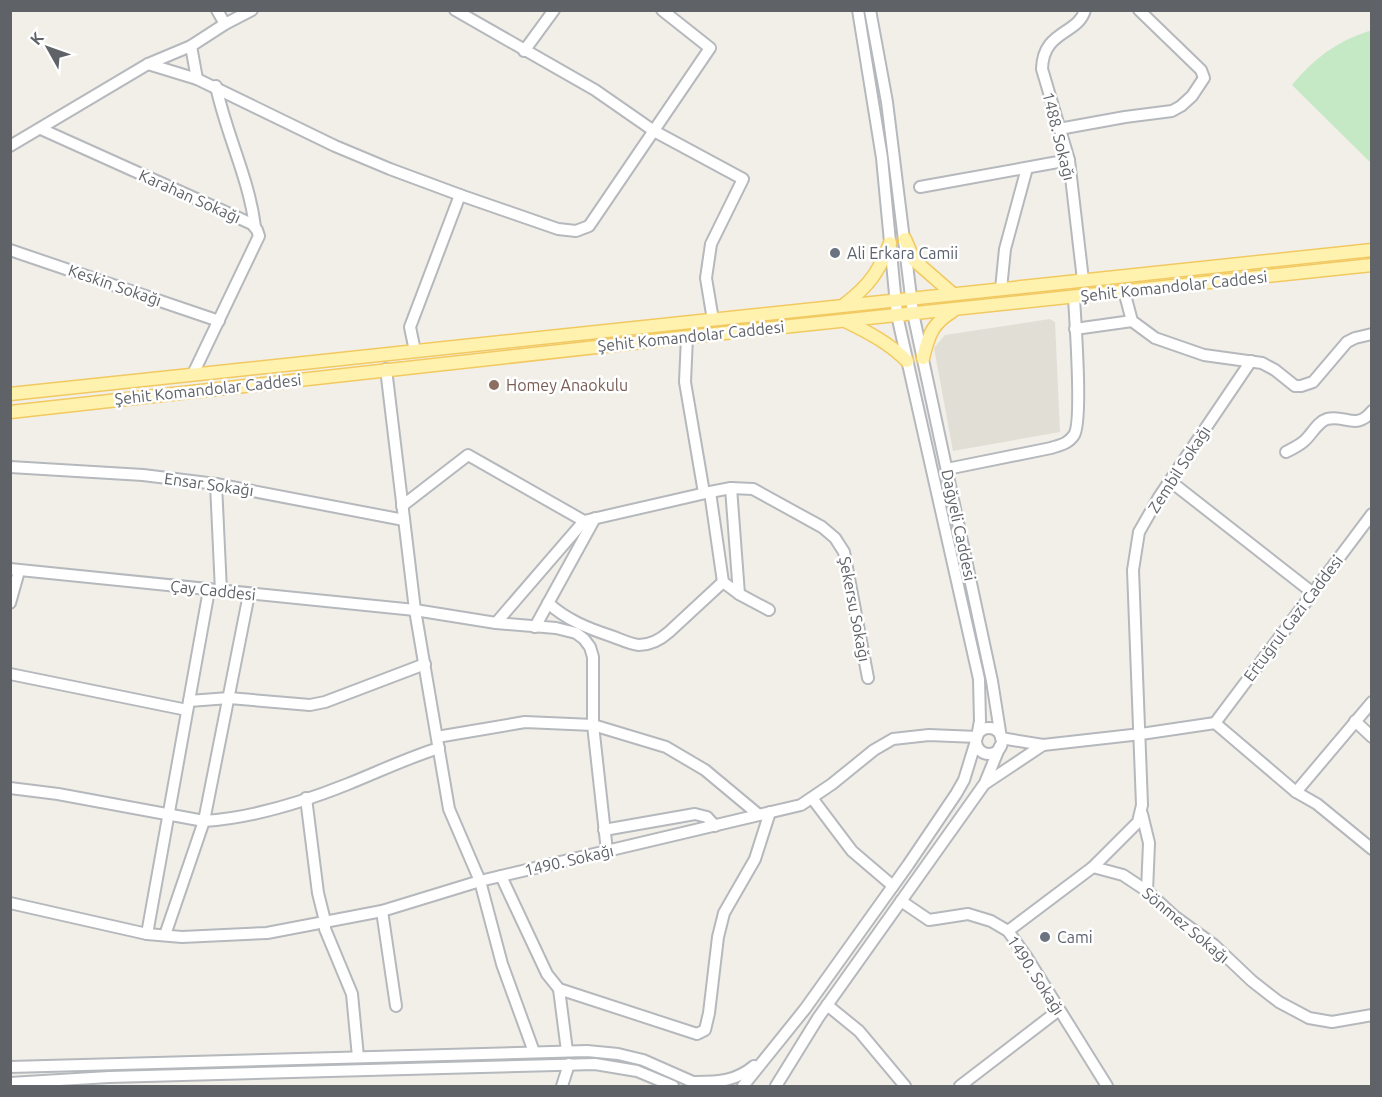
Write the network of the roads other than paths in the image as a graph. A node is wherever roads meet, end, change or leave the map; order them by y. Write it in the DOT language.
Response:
graph roads {
  1 [pos="217,10"];
  2 [pos="252,10"];
  3 [pos="455,10"];
  4 [pos="554,10"];
  5 [pos="662,10"];
  6 [pos="858,10"];
  7 [pos="870,10"];
  8 [pos="1085,10"];
  9 [pos="1139,10"];
  10 [pos="225,24"];
  11 [pos="191,46"];
  12 [pos="524,51"];
  13 [pos="148,64"];
  14 [pos="198,79"];
  15 [pos="216,86"];
  16 [pos="41,129"];
  17 [pos="1059,129"];
  18 [pos="654,130"];
  19 [pos="10,146"];
  20 [pos="1068,160"];
  21 [pos="1027,168"];
  22 [pos="920,187"];
  23 [pos="460,195"];
  24 [pos="255,226"];
  25 [pos="905,239"];
  26 [pos="890,243"];
  27 [pos="10,250"];
  28 [pos="1371,250"];
  29 [pos="1371,265"];
  30 [pos="1083,280"];
  31 [pos="1001,289"];
  32 [pos="1124,291"];
  33 [pos="953,294"];
  34 [pos="1074,297"];
  35 [pos="894,298"];
  36 [pos="912,298"];
  37 [pos="842,306"];
  38 [pos="957,309"];
  39 [pos="914,313"];
  40 [pos="897,315"];
  41 [pos="713,320"];
  42 [pos="844,320"];
  43 [pos="219,321"];
  44 [pos="1132,321"];
  45 [pos="1075,329"];
  46 [pos="1371,334"];
  47 [pos="687,337"];
  48 [pos="415,351"];
  49 [pos="923,358"];
  50 [pos="907,361"];
  51 [pos="1251,361"];
  52 [pos="386,369"];
  53 [pos="193,374"];
  54 [pos="10,394"];
  55 [pos="1371,411"];
  56 [pos="10,412"];
  57 [pos="1286,452"];
  58 [pos="10,467"];
  59 [pos="947,469"];
  60 [pos="1170,481"];
  61 [pos="216,484"];
  62 [pos="731,488"];
  63 [pos="707,493"];
  64 [pos="402,506"];
  65 [pos="1371,516"];
  66 [pos="595,518"];
  67 [pos="404,520"];
  68 [pos="584,521"];
  69 [pos="15,570"];
  70 [pos="723,582"];
  71 [pos="215,591"];
  72 [pos="1313,593"];
  73 [pos="249,594"];
  74 [pos="739,594"];
  75 [pos="10,603"];
  76 [pos="548,603"];
  77 [pos="416,610"];
  78 [pos="769,610"];
  79 [pos="495,623"];
  80 [pos="534,627"];
  81 [pos="424,664"];
  82 [pos="10,674"];
  83 [pos="868,678"];
  84 [pos="229,698"];
  85 [pos="1371,702"];
  86 [pos="188,705"];
  87 [pos="1356,721"];
  88 [pos="1215,723"];
  89 [pos="593,725"];
  90 [pos="1141,734"];
  91 [pos="1371,737"];
  92 [pos="976,739"];
  93 [pos="438,742"];
  94 [pos="1001,742"];
  95 [pos="1043,745"];
  96 [pos="985,783"];
  97 [pos="10,788"];
  98 [pos="1296,792"];
  99 [pos="306,798"];
  100 [pos="812,798"];
  101 [pos="169,814"];
  102 [pos="765,814"];
  103 [pos="1142,814"];
  104 [pos="204,821"];
  105 [pos="715,825"];
  106 [pos="604,830"];
  107 [pos="1371,849"];
  108 [pos="607,851"];
  109 [pos="1093,867"];
  110 [pos="501,876"];
  111 [pos="480,881"];
  112 [pos="893,886"];
  113 [pos="1147,891"];
  114 [pos="901,901"];
  115 [pos="10,903"];
  116 [pos="382,911"];
  117 [pos="325,921"];
  118 [pos="1008,931"];
  119 [pos="147,934"];
  120 [pos="165,935"];
  121 [pos="558,990"];
  122 [pos="827,1005"];
  123 [pos="396,1006"];
  124 [pos="1059,1010"];
  125 [pos="1371,1015"];
  126 [pos="567,1051"];
  127 [pos="534,1052"];
  128 [pos="771,1052"];
  129 [pos="358,1057"];
  130 [pos="569,1064"];
  131 [pos="10,1067"];
  132 [pos="689,1082"];
  133 [pos="10,1083"];
  134 [pos="667,1085"];
  135 [pos="1103,1085"];
  136 [pos="562,1086"];
  137 [pos="702,1086"];
  138 [pos="743,1086"];
  139 [pos="776,1086"];
  140 [pos="905,1086"];
  141 [pos="960,1086"];
  1 -- 10 [label="street"];
  2 -- 10 [label="street"];
  3 -- 12 [label="street"];
  4 -- 12 [label="street"];
  5 -- 18 [label="street"];
  6 -- 26 [label="street, Dağyeli Caddesi"];
  7 -- 25 [label="street, Dağyeli Caddesi"];
  8 -- 17 [label="street, 1488. Sokağı"];
  9 -- 17 [label="street"];
  10 -- 11 [label="street"];
  11 -- 13 [label="street"];
  11 -- 14 [label="street"];
  12 -- 18 [label="street"];
  13 -- 14 [label="street"];
  13 -- 16 [label="street"];
  14 -- 15 [label="street"];
  15 -- 23 [label="street"];
  15 -- 24 [label="street"];
  16 -- 19 [label="street"];
  16 -- 24 [label="street, Karahan Sokağı"];
  17 -- 20 [label="street, 1488. Sokağı"];
  18 -- 23 [label="street"];
  18 -- 41 [label="street"];
  20 -- 21 [label="street"];
  20 -- 30 [label="street, 1488. Sokağı"];
  21 -- 22 [label="street"];
  21 -- 31 [label="street"];
  23 -- 48 [label="street"];
  24 -- 43 [label="street, Karahan Sokağı"];
  25 -- 33 [label="main road"];
  25 -- 36 [label="street, Dağyeli Caddesi"];
  26 -- 35 [label="street, Dağyeli Caddesi"];
  26 -- 37 [label="main road"];
  27 -- 43 [label="street, Keskin Sokağı"];
  28 -- 30 [label="main road, Şehit Komandolar Caddesi"];
  29 -- 32 [label="main road, Şehit Komandolar Caddesi"];
  30 -- 31 [label="main road, Şehit Komandolar Caddesi"];
  31 -- 33 [label="main road, Şehit Komandolar Caddesi"];
  32 -- 34 [label="main road, Şehit Komandolar Caddesi"];
  32 -- 44 [label="street"];
  33 -- 36 [label="main road, Şehit Komandolar Caddesi"];
  34 -- 38 [label="main road, Şehit Komandolar Caddesi"];
  34 -- 45 [label="street"];
  35 -- 36 [label="main road, Şehit Komandolar Caddesi"];
  35 -- 37 [label="main road, Şehit Komandolar Caddesi"];
  35 -- 40 [label="street, Dağyeli Caddesi"];
  36 -- 39 [label="street, Dağyeli Caddesi"];
  37 -- 41 [label="main road, Şehit Komandolar Caddesi"];
  38 -- 39 [label="main road, Şehit Komandolar Caddesi"];
  38 -- 49 [label="main road"];
  39 -- 40 [label="main road, Şehit Komandolar Caddesi"];
  39 -- 49 [label="street, Dağyeli Caddesi"];
  40 -- 42 [label="main road, Şehit Komandolar Caddesi"];
  40 -- 50 [label="street, Dağyeli Caddesi"];
  41 -- 48 [label="main road, Şehit Komandolar Caddesi"];
  42 -- 47 [label="main road, Şehit Komandolar Caddesi"];
  42 -- 50 [label="main road"];
  43 -- 53 [label="street, Karahan Sokağı"];
  44 -- 45 [label="street"];
  44 -- 51 [label="street"];
  45 -- 59 [label="street"];
  46 -- 51 [label="street"];
  47 -- 52 [label="main road, Şehit Komandolar Caddesi"];
  47 -- 63 [label="street"];
  48 -- 53 [label="main road, Şehit Komandolar Caddesi"];
  49 -- 59 [label="street, Dağyeli Caddesi"];
  50 -- 92 [label="street, Dağyeli Caddesi"];
  51 -- 60 [label="street, Zembil Sokağı"];
  52 -- 56 [label="main road, Şehit Komandolar Caddesi"];
  52 -- 64 [label="street"];
  53 -- 54 [label="main road, Şehit Komandolar Caddesi"];
  55 -- 57 [label="street"];
  58 -- 61 [label="street, Ensar Sokağı"];
  59 -- 94 [label="street, Dağyeli Caddesi"];
  60 -- 72 [label="street"];
  60 -- 90 [label="street, Zembil Sokağı"];
  61 -- 67 [label="street, Ensar Sokağı"];
  61 -- 71 [label="street"];
  62 -- 63 [label="street, Şekersu Sokağı"];
  62 -- 74 [label="street"];
  62 -- 83 [label="street, Şekersu Sokağı"];
  63 -- 66 [label="street, Şekersu Sokağı"];
  63 -- 70 [label="street"];
  64 -- 67 [label="street"];
  64 -- 68 [label="street"];
  65 -- 72 [label="street, Ertuğrul Gazi Caddesi"];
  66 -- 68 [label="street, Şekersu Sokağı"];
  66 -- 76 [label="street"];
  67 -- 77 [label="street"];
  68 -- 79 [label="street"];
  69 -- 71 [label="street, Çay Caddesi"];
  69 -- 75 [label="street"];
  70 -- 74 [label="street"];
  70 -- 76 [label="street"];
  71 -- 73 [label="street, Çay Caddesi"];
  71 -- 86 [label="street"];
  72 -- 88 [label="street, Ertuğrul Gazi Caddesi"];
  73 -- 77 [label="street, Çay Caddesi"];
  73 -- 84 [label="street"];
  74 -- 78 [label="street"];
  76 -- 80 [label="street"];
  77 -- 79 [label="street, Çay Caddesi"];
  77 -- 81 [label="street"];
  79 -- 80 [label="street, Çay Caddesi"];
  80 -- 89 [label="street, Çay Caddesi"];
  81 -- 84 [label="street"];
  81 -- 93 [label="street"];
  82 -- 86 [label="street"];
  84 -- 86 [label="street"];
  84 -- 104 [label="street"];
  85 -- 87 [label="street"];
  86 -- 101 [label="street"];
  87 -- 91 [label="street"];
  87 -- 98 [label="street"];
  88 -- 90 [label="street"];
  88 -- 98 [label="street"];
  89 -- 93 [label="street"];
  89 -- 102 [label="street"];
  89 -- 106 [label="street, Çay Caddesi"];
  90 -- 95 [label="street"];
  90 -- 103 [label="street, Zembil Sokağı"];
  92 -- 94 [label="street"];
  92 -- 94 [label="street"];
  92 -- 100 [label="street, 1490. Sokağı"];
  92 -- 112 [label="street, Dağyeli Caddesi"];
  93 -- 99 [label="street"];
  93 -- 111 [label="street"];
  94 -- 95 [label="street"];
  94 -- 96 [label="street"];
  95 -- 96 [label="street"];
  96 -- 114 [label="street"];
  97 -- 101 [label="street"];
  98 -- 107 [label="street"];
  99 -- 104 [label="street"];
  99 -- 117 [label="street"];
  100 -- 102 [label="street, 1490. Sokağı"];
  100 -- 112 [label="street"];
  101 -- 104 [label="street"];
  101 -- 119 [label="street"];
  102 -- 105 [label="street, 1490. Sokağı"];
  102 -- 121 [label="street"];
  103 -- 109 [label="street"];
  103 -- 113 [label="street, Zembil Sokağı"];
  104 -- 120 [label="street"];
  105 -- 106 [label="street"];
  105 -- 108 [label="street, 1490. Sokağı"];
  106 -- 108 [label="street, Çay Caddesi"];
  108 -- 110 [label="street, 1490. Sokağı"];
  109 -- 113 [label="street, Sönmez Sokağı"];
  109 -- 118 [label="street"];
  110 -- 111 [label="street, 1490. Sokağı"];
  110 -- 121 [label="street"];
  111 -- 116 [label="street, 1490. Sokağı"];
  111 -- 127 [label="street"];
  112 -- 128 [label="street, Dağyeli Caddesi"];
  113 -- 125 [label="street, Sönmez Sokağı"];
  114 -- 118 [label="street, 1490. Sokağı"];
  114 -- 122 [label="street"];
  115 -- 119 [label="street, 1490. Sokağı"];
  116 -- 117 [label="street, 1490. Sokağı"];
  116 -- 123 [label="street"];
  117 -- 120 [label="street, 1490. Sokağı"];
  117 -- 129 [label="street"];
  118 -- 124 [label="street, 1490. Sokağı"];
  119 -- 120 [label="street, 1490. Sokağı"];
  121 -- 126 [label="street"];
  122 -- 139 [label="street"];
  122 -- 140 [label="street"];
  124 -- 135 [label="street, 1490. Sokağı"];
  124 -- 141 [label="street"];
  126 -- 127 [label="street"];
  126 -- 132 [label="street"];
  127 -- 129 [label="street"];
  128 -- 132 [label="street"];
  128 -- 138 [label="street"];
  129 -- 131 [label="street"];
  130 -- 133 [label="street"];
  130 -- 134 [label="street"];
  130 -- 136 [label="street"];
  132 -- 137 [label="street"];
}
